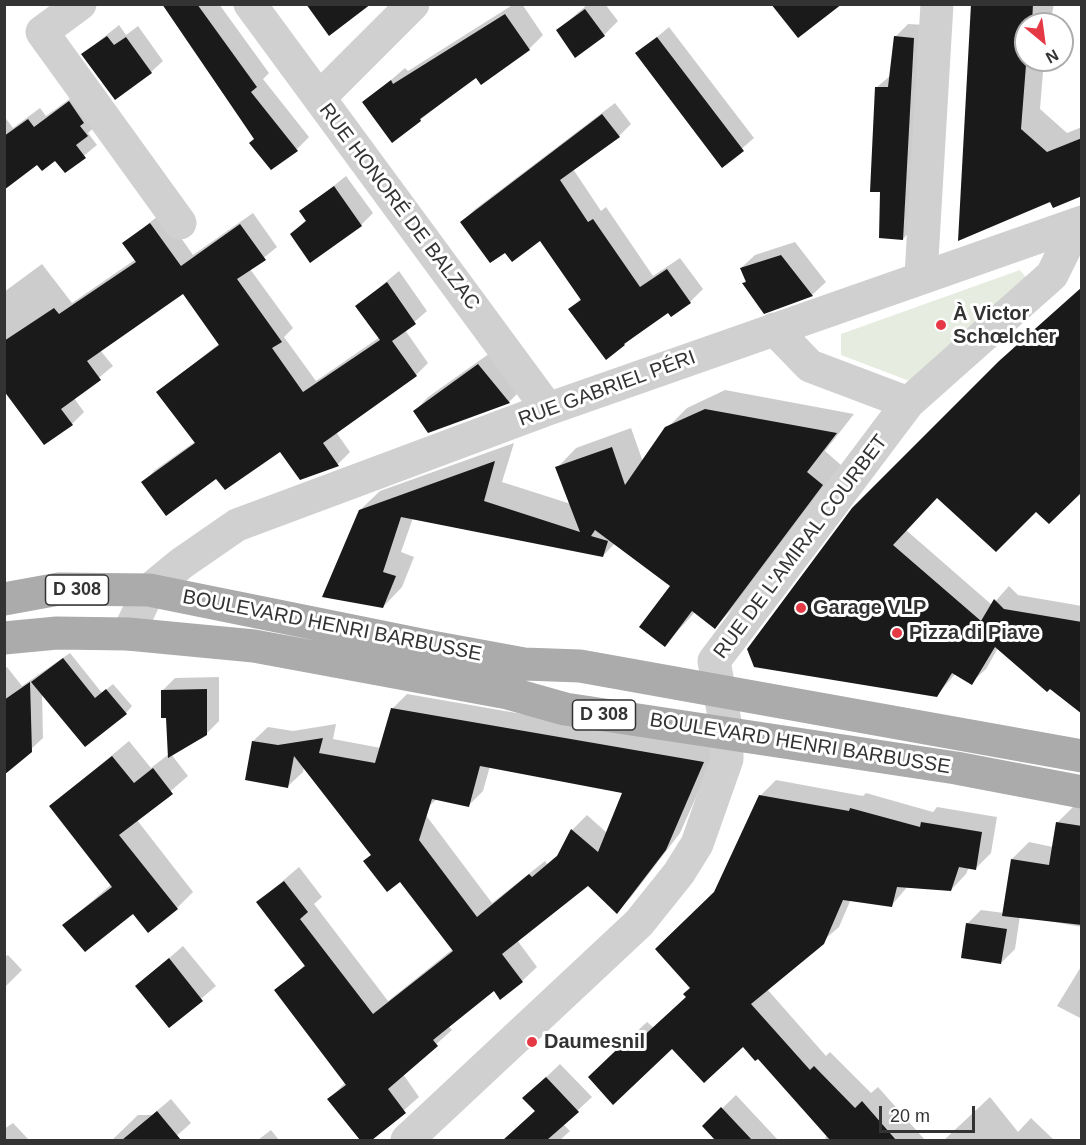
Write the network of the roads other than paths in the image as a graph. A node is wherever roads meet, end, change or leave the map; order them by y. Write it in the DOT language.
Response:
graph roads {
  1 [pos="80,4"];
  2 [pos="250,4"];
  3 [pos="413,4"];
  4 [pos="937,4"];
  5 [pos="319,98"];
  6 [pos="180,223"];
  7 [pos="1079,223"];
  8 [pos="921,276"];
  9 [pos="774,329"];
  10 [pos="908,403"];
  11 [pos="548,409"];
  12 [pos="150,590"];
  13 [pos="4,599"];
  14 [pos="128,634"];
  15 [pos="4,638"];
  16 [pos="717,691"];
  17 [pos="727,733"];
  18 [pos="1082,756"];
  19 [pos="1082,792"];
  20 [pos="407,1140"];
  1 -- 6 [label="street"];
  2 -- 5 [label="street, RUE HONORÉ DE BALZAC"];
  3 -- 5 [label="street"];
  4 -- 8 [label="street"];
  5 -- 11 [label="street, RUE HONORÉ DE BALZAC"];
  7 -- 8 [label="street, RUE GABRIEL PÉRI"];
  7 -- 10 [label="street, RUE DE L'AMIRAL COURBET"];
  8 -- 9 [label="street, RUE GABRIEL PÉRI"];
  9 -- 10 [label="street"];
  9 -- 11 [label="street, RUE GABRIEL PÉRI"];
  10 -- 16 [label="street, RUE DE L'AMIRAL COURBET"];
  11 -- 12 [label="street, RUE GABRIEL PÉRI"];
  12 -- 13 [label="main road, D 308"];
  12 -- 14 [label="street"];
  12 -- 16 [label="main road, BOULEVARD HENRI BARBUSSE / D 308"];
  14 -- 15 [label="main road, D 308"];
  14 -- 17 [label="main road, BOULEVARD HENRI BARBUSSE / D 308"];
  16 -- 17 [label="street, RUE DE L'AMIRAL COURBET"];
  16 -- 18 [label="main road, BOULEVARD HENRI BARBUSSE / D 308"];
  17 -- 19 [label="main road, BOULEVARD HENRI BARBUSSE / D 308"];
  17 -- 20 [label="street, RUE DE L'AMIRAL COURBET"];
}
